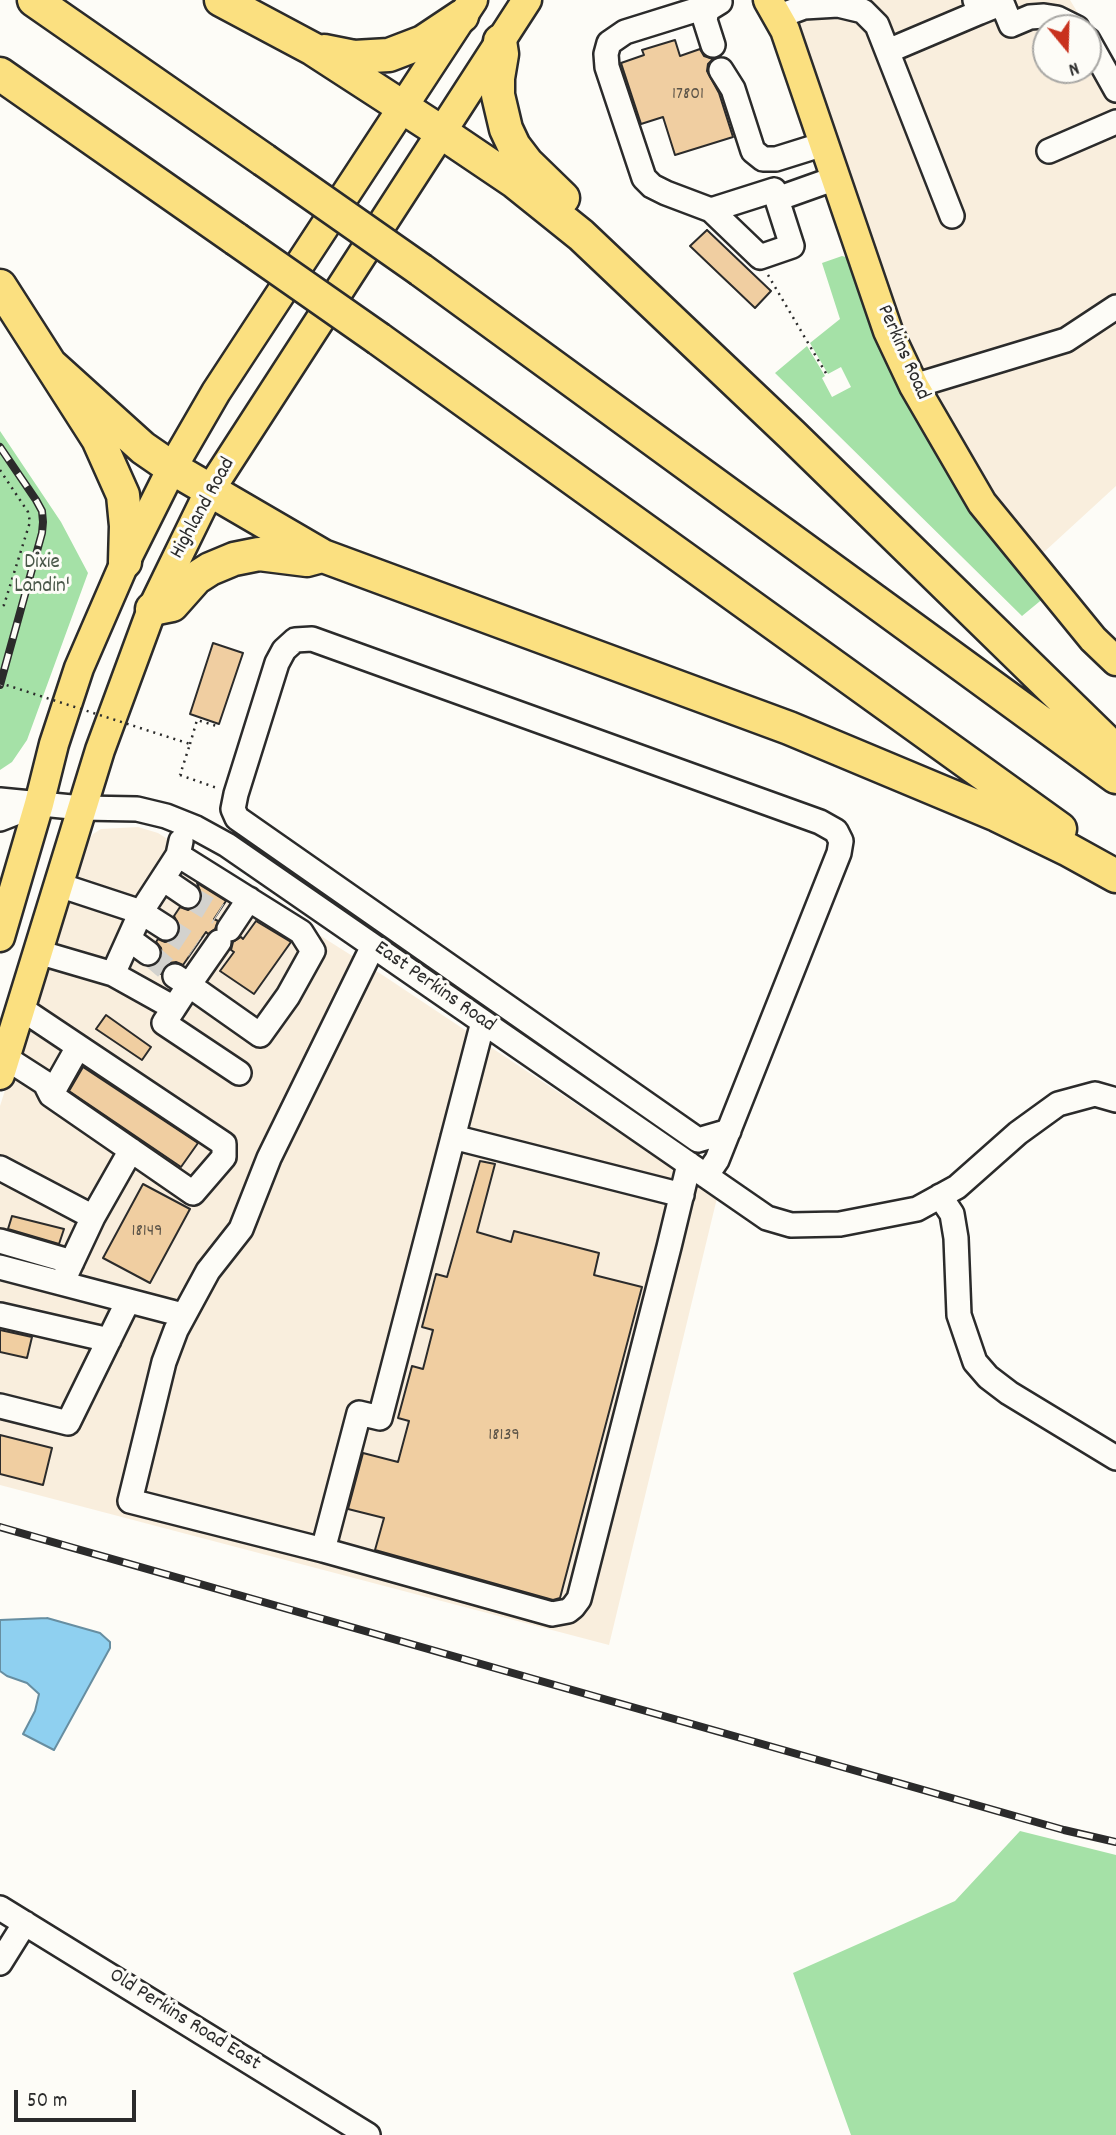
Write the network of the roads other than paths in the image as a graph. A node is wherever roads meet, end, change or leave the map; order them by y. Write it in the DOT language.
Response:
graph roads {
  1 [pos="34,0"];
  2 [pos="222,0"];
  3 [pos="527,0"];
  4 [pos="721,2"];
  5 [pos="978,6"];
  6 [pos="468,8"];
  7 [pos="773,9"];
  8 [pos="1032,17"];
  9 [pos="500,41"];
  10 [pos="713,45"];
  11 [pos="313,49"];
  12 [pos="888,51"];
  13 [pos="1102,65"];
  14 [pos="721,70"];
  15 [pos="0,74"];
  16 [pos="1116,90"];
  17 [pos="404,108"];
  18 [pos="1116,122"];
  19 [pos="441,132"];
  20 [pos="824,144"];
  21 [pos="1049,151"];
  22 [pos="836,178"];
  23 [pos="777,199"];
  24 [pos="711,210"];
  25 [pos="952,216"];
  26 [pos="0,286"];
  27 [pos="1116,307"];
  28 [pos="50,363"];
  29 [pos="914,386"];
  30 [pos="792,436"];
  31 [pos="172,468"];
  32 [pos="210,490"];
  33 [pos="295,540"];
  34 [pos="323,556"];
  35 [pos="125,562"];
  36 [pos="169,574"];
  37 [pos="152,610"];
  38 [pos="1116,661"];
  39 [pos="1116,751"];
  40 [pos="1116,777"];
  41 [pos="0,800"];
  42 [pos="39,804"];
  43 [pos="82,808"];
  44 [pos="0,819"];
  45 [pos="185,824"];
  46 [pos="178,855"];
  47 [pos="1116,869"];
  48 [pos="1116,876"];
  49 [pos="163,878"];
  50 [pos="60,885"];
  51 [pos="188,896"];
  52 [pos="249,899"];
  53 [pos="141,912"];
  54 [pos="166,928"];
  55 [pos="0,937"];
  56 [pos="129,939"];
  57 [pos="373,946"];
  58 [pos="38,952"];
  59 [pos="148,953"];
  60 [pos="113,974"];
  61 [pos="182,980"];
  62 [pos="174,1008"];
  63 [pos="22,1009"];
  64 [pos="483,1022"];
  65 [pos="78,1047"];
  66 [pos="3,1067"];
  67 [pos="239,1073"];
  68 [pos="51,1095"];
  69 [pos="1116,1100"];
  70 [pos="729,1131"];
  71 [pos="453,1137"];
  72 [pos="131,1150"];
  73 [pos="697,1170"];
  74 [pos="1,1175"];
  75 [pos="682,1195"];
  76 [pos="940,1196"];
  77 [pos="93,1217"];
  78 [pos="0,1241"];
  79 [pos="72,1262"];
  80 [pos="0,1267"];
  81 [pos="62,1283"];
  82 [pos="128,1301"];
  83 [pos="0,1315"];
  84 [pos="183,1315"];
  85 [pos="109,1340"];
  86 [pos="0,1406"];
  87 [pos="1116,1458"];
  88 [pos="323,1550"];
  89 [pos="0,1908"];
  90 [pos="25,1923"];
  91 [pos="0,1963"];
  92 [pos="368,2135"];
  1 -- 40 [label="highway, bridge"];
  2 -- 11 [label="highway"];
  3 -- 9 [label="main road, Highland Road"];
  4 -- 10 [label="street"];
  4 -- 24 [label="street"];
  5 -- 8 [label="street"];
  5 -- 12 [label="street"];
  6 -- 11 [label="highway"];
  6 -- 17 [label="main road"];
  7 -- 12 [label="street"];
  7 -- 20 [label="main road, Perkins Road"];
  9 -- 19 [label="main road, Highland Road"];
  9 -- 30 [label="highway"];
  11 -- 17 [label="highway"];
  12 -- 25 [label="street"];
  13 -- 16 [label="street"];
  14 -- 20 [label="street"];
  15 -- 47 [label="highway, bridge"];
  17 -- 19 [label="highway"];
  17 -- 31 [label="main road"];
  18 -- 21 [label="street"];
  19 -- 30 [label="highway"];
  19 -- 32 [label="main road, Highland Road"];
  20 -- 22 [label="main road, Perkins Road"];
  22 -- 23 [label="street"];
  22 -- 29 [label="main road, Perkins Road"];
  23 -- 24 [label="street"];
  23 -- 24 [label="street"];
  26 -- 28 [label="highway"];
  27 -- 29 [label="street"];
  28 -- 31 [label="highway"];
  28 -- 35 [label="highway"];
  29 -- 38 [label="main road, Perkins Road"];
  30 -- 39 [label="highway"];
  31 -- 32 [label="highway"];
  31 -- 35 [label="main road"];
  32 -- 33 [label="highway"];
  32 -- 36 [label="main road, Highland Road"];
  33 -- 34 [label="highway"];
  33 -- 36 [label="highway"];
  34 -- 37 [label="highway"];
  34 -- 48 [label="highway"];
  35 -- 42 [label="main road"];
  36 -- 37 [label="main road, Highland Road"];
  37 -- 43 [label="main road, Highland Road"];
  41 -- 42 [label="street, East Perkins Road"];
  42 -- 43 [label="street, East Perkins Road"];
  42 -- 44 [label="street"];
  42 -- 55 [label="main road"];
  43 -- 45 [label="street, East Perkins Road"];
  43 -- 50 [label="main road, Highland Road"];
  45 -- 46 [label="street"];
  45 -- 57 [label="street, East Perkins Road"];
  46 -- 49 [label="street"];
  46 -- 52 [label="street"];
  49 -- 51 [label="street"];
  49 -- 53 [label="street"];
  50 -- 53 [label="street"];
  50 -- 58 [label="main road, Highland Road"];
  52 -- 61 [label="street"];
  52 -- 61 [label="street"];
  53 -- 54 [label="street"];
  53 -- 56 [label="street"];
  56 -- 59 [label="street"];
  56 -- 60 [label="street"];
  57 -- 64 [label="street, East Perkins Road"];
  57 -- 84 [label="street"];
  58 -- 60 [label="street"];
  58 -- 63 [label="main road, Highland Road"];
  60 -- 62 [label="street"];
  61 -- 62 [label="street"];
  62 -- 67 [label="street"];
  63 -- 65 [label="street"];
  63 -- 66 [label="main road, Highland Road"];
  64 -- 71 [label="street"];
  64 -- 73 [label="street, East Perkins Road"];
  65 -- 68 [label="street"];
  65 -- 72 [label="street"];
  66 -- 68 [label="street"];
  68 -- 72 [label="street"];
  69 -- 76 [label="street"];
  70 -- 70 [label="street"];
  70 -- 73 [label="street"];
  71 -- 75 [label="street"];
  71 -- 88 [label="street"];
  72 -- 77 [label="street"];
  73 -- 75 [label="street"];
  73 -- 76 [label="street, East Perkins Road"];
  74 -- 77 [label="street"];
  75 -- 88 [label="street"];
  76 -- 87 [label="street"];
  77 -- 79 [label="street"];
  78 -- 79 [label="street"];
  79 -- 81 [label="street"];
  80 -- 81 [label="street"];
  81 -- 82 [label="street"];
  82 -- 84 [label="street"];
  82 -- 85 [label="street"];
  83 -- 85 [label="street"];
  84 -- 88 [label="street"];
  85 -- 86 [label="street"];
  89 -- 90 [label="street, Old Perkins Road East"];
  90 -- 91 [label="street"];
  90 -- 92 [label="street, Old Perkins Road East"];
}
